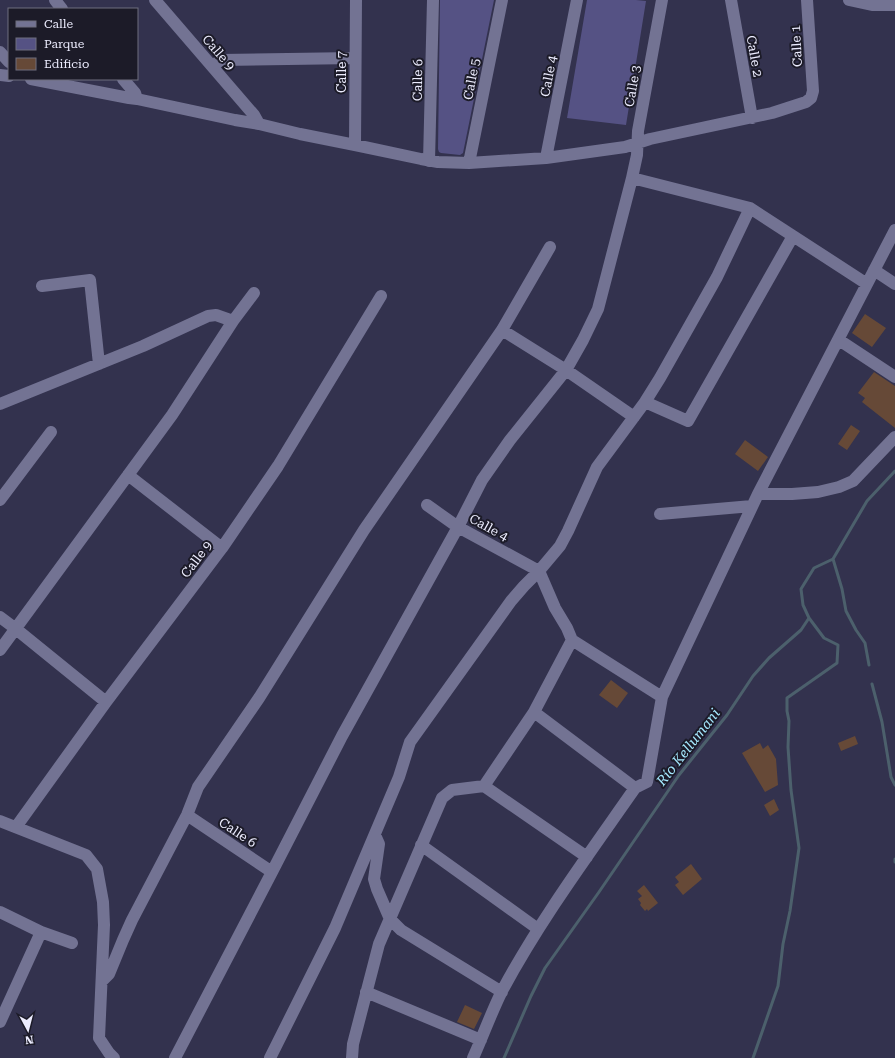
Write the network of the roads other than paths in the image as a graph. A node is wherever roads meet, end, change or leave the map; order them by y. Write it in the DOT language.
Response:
graph roads {
  1 [pos="55,0"];
  2 [pos="155,0"];
  3 [pos="356,0"];
  4 [pos="433,0"];
  5 [pos="502,0"];
  6 [pos="577,0"];
  7 [pos="662,0"];
  8 [pos="731,0"];
  9 [pos="807,0"];
  10 [pos="849,0"];
  11 [pos="895,5"];
  12 [pos="61,8"];
  13 [pos="0,52"];
  14 [pos="355,58"];
  15 [pos="8,61"];
  16 [pos="212,66"];
  17 [pos="36,80"];
  18 [pos="124,80"];
  19 [pos="137,99"];
  20 [pos="752,118"];
  21 [pos="259,124"];
  22 [pos="637,143"];
  23 [pos="355,145"];
  24 [pos="546,158"];
  25 [pos="429,161"];
  26 [pos="469,163"];
  27 [pos="632,178"];
  28 [pos="750,208"];
  29 [pos="895,230"];
  30 [pos="792,236"];
  31 [pos="550,247"];
  32 [pos="874,270"];
  33 [pos="867,284"];
  34 [pos="895,284"];
  35 [pos="42,286"];
  36 [pos="254,293"];
  37 [pos="381,296"];
  38 [pos="233,321"];
  39 [pos="502,330"];
  40 [pos="839,340"];
  41 [pos="99,364"];
  42 [pos="566,370"];
  43 [pos="895,377"];
  44 [pos="645,402"];
  45 [pos="0,404"];
  46 [pos="634,417"];
  47 [pos="51,432"];
  48 [pos="895,437"];
  49 [pos="128,475"];
  50 [pos="758,494"];
  51 [pos="0,500"];
  52 [pos="427,505"];
  53 [pos="752,506"];
  54 [pos="660,514"];
  55 [pos="458,527"];
  56 [pos="222,548"];
  57 [pos="539,571"];
  58 [pos="0,617"];
  59 [pos="16,629"];
  60 [pos="572,640"];
  61 [pos="0,650"];
  62 [pos="662,697"];
  63 [pos="106,702"];
  64 [pos="534,712"];
  65 [pos="484,786"];
  66 [pos="635,788"];
  67 [pos="187,815"];
  68 [pos="0,821"];
  69 [pos="16,827"];
  70 [pos="375,835"];
  71 [pos="421,845"];
  72 [pos="587,857"];
  73 [pos="272,872"];
  74 [pos="0,912"];
  75 [pos="390,919"];
  76 [pos="538,929"];
  77 [pos="41,932"];
  78 [pos="72,943"];
  79 [pos="102,981"];
  80 [pos="366,992"];
  81 [pos="502,992"];
  82 [pos="0,1022"];
  83 [pos="481,1040"];
  84 [pos="114,1058"];
  85 [pos="175,1058"];
  86 [pos="270,1058"];
  87 [pos="352,1058"];
  88 [pos="473,1058"];
  1 -- 12 [label="street"];
  2 -- 16 [label="street, Calle 9"];
  3 -- 14 [label="street, Calle 7"];
  4 -- 25 [label="street, Calle 6"];
  5 -- 26 [label="street, Calle 5"];
  6 -- 24 [label="street, Calle 4"];
  7 -- 22 [label="street, Calle 3"];
  8 -- 20 [label="street, Calle 2"];
  9 -- 20 [label="street, Calle 1"];
  10 -- 11 [label="street"];
  13 -- 15 [label="street"];
  14 -- 16 [label="street"];
  14 -- 23 [label="street, Calle 7"];
  16 -- 21 [label="street, Calle 9"];
  17 -- 19 [label="street"];
  18 -- 19 [label="street"];
  19 -- 21 [label="street"];
  20 -- 22 [label="street"];
  21 -- 23 [label="street"];
  22 -- 24 [label="street"];
  22 -- 27 [label="street, Calle 3"];
  23 -- 25 [label="street"];
  24 -- 26 [label="street"];
  25 -- 26 [label="street"];
  27 -- 28 [label="street"];
  27 -- 42 [label="street, Calle 3"];
  28 -- 30 [label="street"];
  28 -- 44 [label="street"];
  29 -- 32 [label="street"];
  30 -- 33 [label="street"];
  30 -- 44 [label="street"];
  31 -- 39 [label="street"];
  32 -- 33 [label="street"];
  32 -- 34 [label="street"];
  33 -- 40 [label="street"];
  35 -- 41 [label="street"];
  36 -- 38 [label="street"];
  37 -- 56 [label="street, Calle 9"];
  38 -- 41 [label="street"];
  38 -- 49 [label="street"];
  39 -- 42 [label="street"];
  39 -- 67 [label="street"];
  40 -- 43 [label="street"];
  40 -- 50 [label="street"];
  41 -- 45 [label="street"];
  42 -- 46 [label="street"];
  42 -- 55 [label="street, Calle 3"];
  44 -- 46 [label="street"];
  46 -- 57 [label="street"];
  47 -- 51 [label="street"];
  48 -- 50 [label="street"];
  49 -- 56 [label="street"];
  49 -- 59 [label="street"];
  50 -- 53 [label="street"];
  52 -- 55 [label="street, Calle 4"];
  53 -- 54 [label="street"];
  53 -- 62 [label="street"];
  55 -- 57 [label="street, Calle 4"];
  55 -- 73 [label="street, Calle 3"];
  56 -- 63 [label="street, Calle 9"];
  57 -- 60 [label="street"];
  57 -- 70 [label="street"];
  58 -- 59 [label="street"];
  59 -- 61 [label="street"];
  59 -- 63 [label="street"];
  60 -- 62 [label="street"];
  60 -- 64 [label="street"];
  62 -- 66 [label="street"];
  63 -- 69 [label="street, Calle 9"];
  64 -- 65 [label="street"];
  64 -- 66 [label="street"];
  65 -- 71 [label="street"];
  65 -- 72 [label="street"];
  66 -- 72 [label="street"];
  67 -- 73 [label="street, Calle 6"];
  67 -- 79 [label="street"];
  68 -- 69 [label="street"];
  69 -- 79 [label="street"];
  70 -- 75 [label="street"];
  70 -- 86 [label="street"];
  71 -- 75 [label="street"];
  71 -- 76 [label="street"];
  72 -- 76 [label="street"];
  73 -- 85 [label="street, Calle 3"];
  74 -- 77 [label="street"];
  75 -- 80 [label="street"];
  75 -- 81 [label="street"];
  76 -- 81 [label="street"];
  77 -- 78 [label="street"];
  77 -- 82 [label="street"];
  79 -- 84 [label="street"];
  80 -- 83 [label="street"];
  80 -- 87 [label="street"];
  81 -- 83 [label="street"];
  83 -- 88 [label="street"];
}
